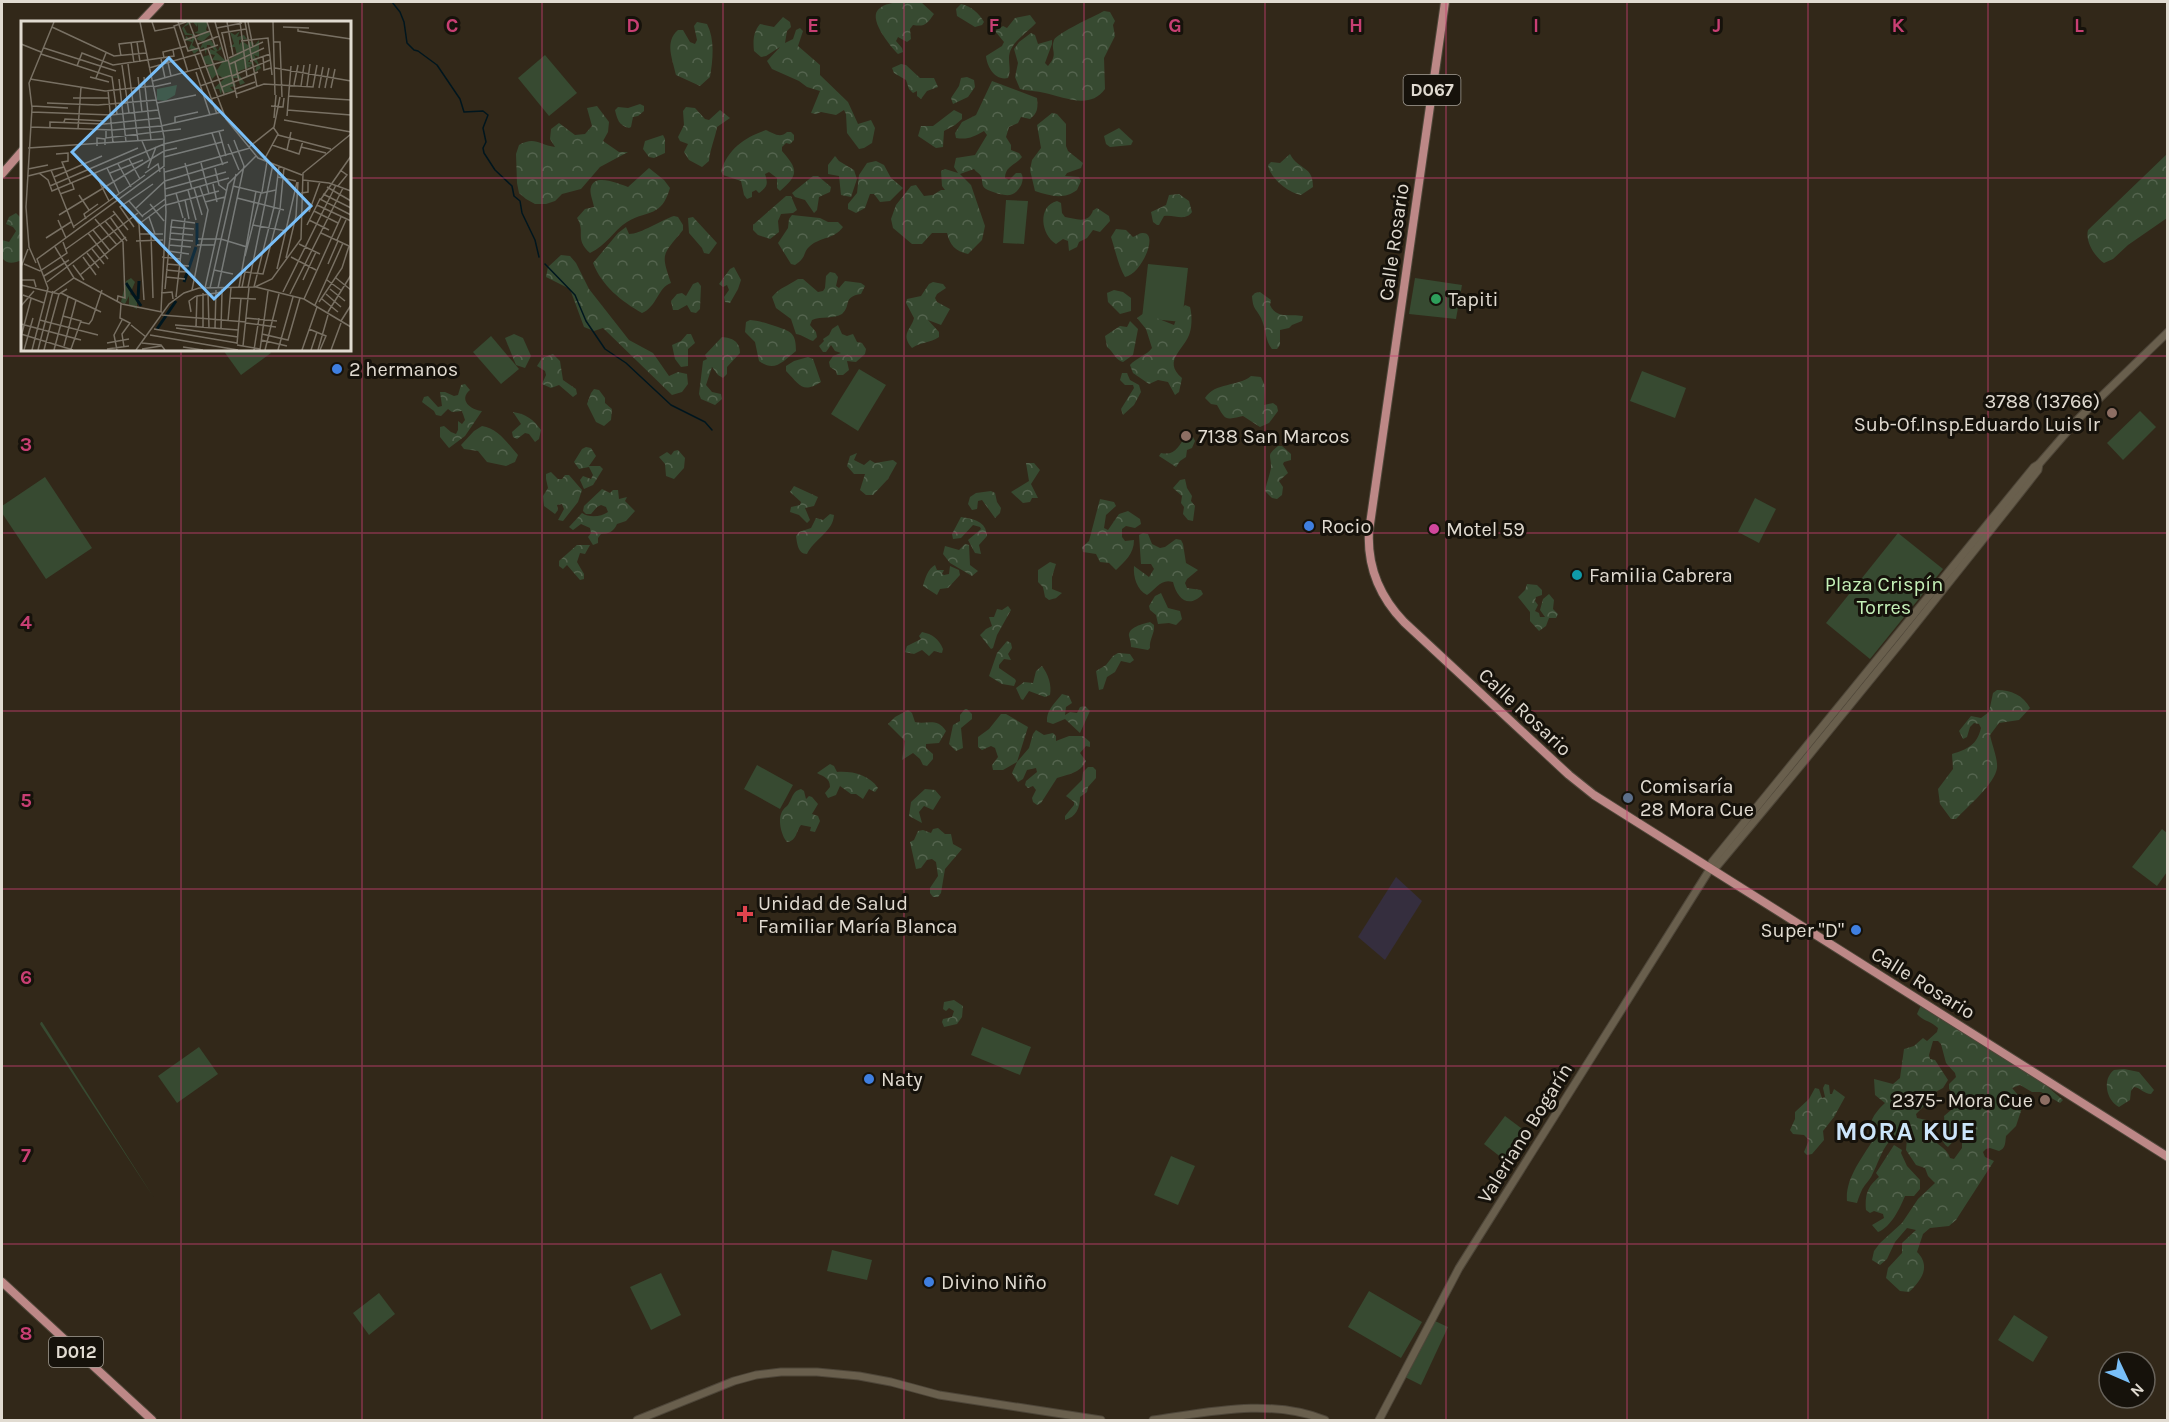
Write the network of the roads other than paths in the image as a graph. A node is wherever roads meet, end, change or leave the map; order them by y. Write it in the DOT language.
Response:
graph roads {
  1 [pos="160,2"];
  2 [pos="1445,2"];
  3 [pos="142,21"];
  4 [pos="21,152"];
  5 [pos="2,174"];
  6 [pos="2168,332"];
  7 [pos="1710,869"];
  8 [pos="2168,1157"];
  9 [pos="2,1282"];
  10 [pos="152,1420"];
  11 [pos="637,1420"];
  12 [pos="1101,1420"];
  13 [pos="1153,1420"];
  14 [pos="1325,1420"];
  15 [pos="1379,1420"];
  1 -- 3 [label="main road"];
  2 -- 7 [label="main road, Calle Rosario / D067"];
  4 -- 5 [label="main road"];
  6 -- 7 [label="street, Valeriano Bogarín"];
  7 -- 8 [label="main road, Calle Rosario / D067"];
  7 -- 15 [label="street, Valeriano Bogarín"];
  9 -- 10 [label="main road, D012"];
  11 -- 12 [label="street"];
  13 -- 14 [label="street"];
}
